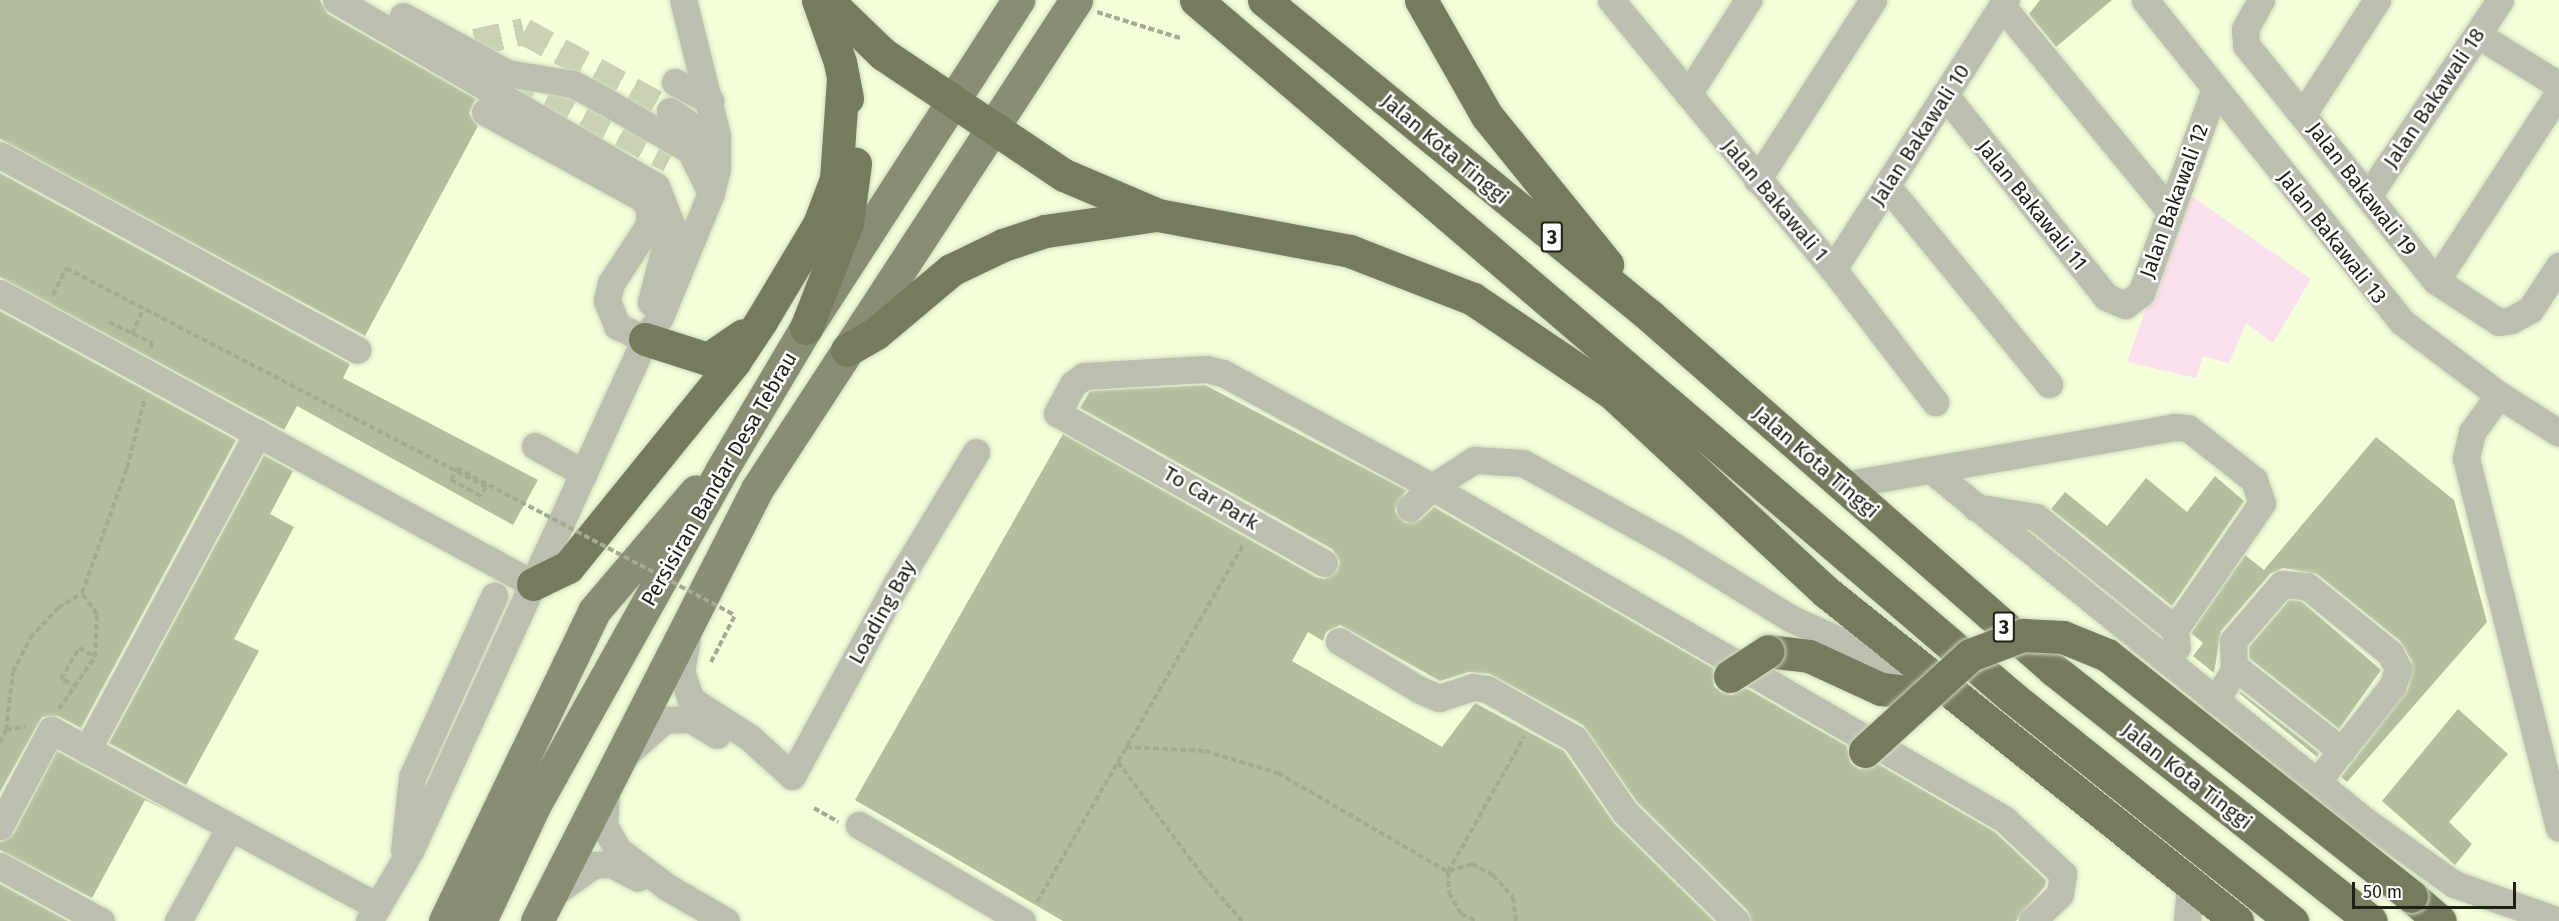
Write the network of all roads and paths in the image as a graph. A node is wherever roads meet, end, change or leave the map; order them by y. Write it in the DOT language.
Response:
graph roads {
  1 [pos="336,0"];
  2 [pos="373,0"];
  3 [pos="683,0"];
  4 [pos="818,0"];
  5 [pos="826,0"];
  6 [pos="1018,0"];
  7 [pos="1196,0"];
  8 [pos="1263,0"];
  9 [pos="1421,0"];
  10 [pos="1611,0"];
  11 [pos="1748,0"];
  12 [pos="1873,0"];
  13 [pos="2145,0"];
  14 [pos="2261,0"];
  15 [pos="2377,0"];
  16 [pos="2500,0"];
  17 [pos="2004,3"];
  18 [pos="1083,5"];
  19 [pos="2478,35"];
  20 [pos="1180,38"];
  21 [pos="843,78"];
  22 [pos="675,82"];
  23 [pos="2559,85"];
  24 [pos="2215,89"];
  25 [pos="2559,92"];
  26 [pos="1688,94"];
  27 [pos="1944,95"];
  28 [pos="710,101"];
  29 [pos="955,102"];
  30 [pos="670,111"];
  31 [pos="485,112"];
  32 [pos="2302,114"];
  33 [pos="994,129"];
  34 [pos="519,150"];
  35 [pos="0,155"];
  36 [pos="670,159"];
  37 [pos="718,159"];
  38 [pos="1757,180"];
  39 [pos="1887,186"];
  40 [pos="711,193"];
  41 [pos="2368,196"];
  42 [pos="615,201"];
  43 [pos="2170,211"];
  44 [pos="1158,215"];
  45 [pos="2559,266"];
  46 [pos="1833,269"];
  47 [pos="2436,281"];
  48 [pos="44,290"];
  49 [pos="0,293"];
  50 [pos="54,295"];
  51 [pos="63,300"];
  52 [pos="651,301"];
  53 [pos="2125,305"];
  54 [pos="145,310"];
  55 [pos="1650,316"];
  56 [pos="103,319"];
  57 [pos="761,321"];
  58 [pos="806,327"];
  59 [pos="132,334"];
  60 [pos="645,339"];
  61 [pos="357,350"];
  62 [pos="847,350"];
  63 [pos="150,354"];
  64 [pos="2049,384"];
  65 [pos="146,386"];
  66 [pos="2499,395"];
  67 [pos="1935,402"];
  68 [pos="2559,433"];
  69 [pos="258,434"];
  70 [pos="535,446"];
  71 [pos="976,452"];
  72 [pos="1931,470"];
  73 [pos="721,471"];
  74 [pos="584,473"];
  75 [pos="1441,481"];
  76 [pos="1843,485"];
  77 [pos="1974,507"];
  78 [pos="1410,508"];
  79 [pos="1256,524"];
  80 [pos="1769,536"];
  81 [pos="1324,563"];
  82 [pos="533,584"];
  83 [pos="82,593"];
  84 [pos="494,596"];
  85 [pos="691,614"];
  86 [pos="2175,629"];
  87 [pos="1339,642"];
  88 [pos="95,657"];
  89 [pos="711,662"];
  90 [pos="2235,667"];
  91 [pos="2180,672"];
  92 [pos="1730,676"];
  93 [pos="77,688"];
  94 [pos="1934,691"];
  95 [pos="2012,697"];
  96 [pos="2215,701"];
  97 [pos="55,712"];
  98 [pos="1535,717"];
  99 [pos="38,723"];
  100 [pos="6,730"];
  101 [pos="0,743"];
  102 [pos="1126,747"];
  103 [pos="87,750"];
  104 [pos="1865,751"];
  105 [pos="2342,751"];
  106 [pos="1118,762"];
  107 [pos="611,771"];
  108 [pos="792,776"];
  109 [pos="2317,782"];
  110 [pos="191,787"];
  111 [pos="859,825"];
  112 [pos="0,826"];
  113 [pos="230,827"];
  114 [pos="2559,827"];
  115 [pos="270,839"];
  116 [pos="403,863"];
  117 [pos="0,866"];
  118 [pos="1448,872"];
  119 [pos="2190,884"];
  120 [pos="667,887"];
  121 [pos="378,906"];
  122 [pos="542,910"];
  123 [pos="1027,916"];
  124 [pos="186,918"];
  125 [pos="101,921"];
  126 [pos="446,921"];
  127 [pos="480,921"];
  128 [pos="726,921"];
  129 [pos="1242,921"];
  130 [pos="1478,921"];
  131 [pos="1516,921"];
  132 [pos="1736,921"];
  133 [pos="2032,921"];
  134 [pos="2187,921"];
  135 [pos="2237,921"];
  136 [pos="2292,921"];
  137 [pos="2371,921"];
  138 [pos="2439,921"];
  139 [pos="2559,921"];
  1 -- 52 [label="street"];
  2 -- 40 [label="street"];
  3 -- 28 [label="street"];
  4 -- 21 [label="highway"];
  5 -- 29 [label="highway"];
  6 -- 29 [label="main road, Persisiran Bandar Desa Tebrau"];
  7 -- 95 [label="highway, 3"];
  8 -- 55 [label="highway, Jalan Kota Tinggi / 3"];
  9 -- 55 [label="highway"];
  10 -- 26 [label="street, Jalan Bakawali 1"];
  11 -- 26 [label="street"];
  12 -- 38 [label="street"];
  13 -- 24 [label="street, Jalan Bakawali 13"];
  14 -- 32 [label="street, Jalan Bakawali 19"];
  15 -- 32 [label="street"];
  16 -- 19 [label="street, Jalan Bakawali 18"];
  17 -- 27 [label="street, Jalan Bakawali 10"];
  17 -- 43 [label="street"];
  18 -- 20 [label="path"];
  18 -- 33 [label="main road, Persisiran Bandar Desa Tebrau"];
  19 -- 23 [label="street"];
  19 -- 41 [label="street, Jalan Bakawali 18"];
  21 -- 57 [label="highway"];
  21 -- 58 [label="highway"];
  22 -- 28 [label="street"];
  24 -- 43 [label="street, Jalan Bakawali 12"];
  24 -- 66 [label="street, Jalan Bakawali 13"];
  25 -- 47 [label="street"];
  26 -- 38 [label="street, Jalan Bakawali 1"];
  27 -- 39 [label="street, Jalan Bakawali 10"];
  27 -- 53 [label="street, Jalan Bakawali 11"];
  28 -- 37 [label="street"];
  29 -- 33 [label="highway"];
  29 -- 58 [label="main road, Persisiran Bandar Desa Tebrau"];
  30 -- 37 [label="street"];
  31 -- 60 [label="street"];
  32 -- 41 [label="street, Jalan Bakawali 19"];
  33 -- 44 [label="highway"];
  33 -- 62 [label="main road, Persisiran Bandar Desa Tebrau"];
  34 -- 42 [label="street"];
  35 -- 61 [label="street"];
  36 -- 52 [label="street"];
  37 -- 40 [label="street"];
  38 -- 46 [label="street, Jalan Bakawali 1"];
  39 -- 46 [label="street, Jalan Bakawali 10"];
  39 -- 64 [label="street"];
  40 -- 60 [label="street"];
  41 -- 47 [label="street, Jalan Bakawali 19"];
  43 -- 53 [label="street, Jalan Bakawali 12"];
  44 -- 62 [label="highway"];
  44 -- 80 [label="highway"];
  45 -- 47 [label="street, Jalan Bakawali 19"];
  46 -- 67 [label="street, Jalan Bakawali 1"];
  48 -- 50 [label="path"];
  49 -- 69 [label="street"];
  50 -- 51 [label="path"];
  50 -- 54 [label="path"];
  52 -- 60 [label="street"];
  54 -- 59 [label="path"];
  54 -- 89 [label="path, bridge"];
  55 -- 76 [label="highway, Jalan Kota Tinggi / 3"];
  56 -- 59 [label="path"];
  57 -- 60 [label="highway"];
  57 -- 82 [label="highway"];
  58 -- 73 [label="main road, Persisiran Bandar Desa Tebrau"];
  59 -- 63 [label="path"];
  60 -- 74 [label="street"];
  62 -- 85 [label="main road, Persisiran Bandar Desa Tebrau"];
  65 -- 83 [label="path"];
  66 -- 68 [label="street, Jalan Bakawali 13"];
  66 -- 114 [label="street"];
  69 -- 82 [label="street"];
  69 -- 103 [label="street"];
  70 -- 74 [label="street"];
  71 -- 108 [label="street, Loading Bay"];
  72 -- 76 [label="street"];
  72 -- 77 [label="street"];
  72 -- 86 [label="street"];
  73 -- 126 [label="main road"];
  73 -- 127 [label="main road, Persisiran Bandar Desa Tebrau"];
  74 -- 82 [label="street"];
  75 -- 78 [label="street"];
  75 -- 79 [label="street, To Car Park"];
  75 -- 94 [label="street"];
  75 -- 133 [label="street"];
  76 -- 137 [label="highway, Jalan Kota Tinggi / 3"];
  77 -- 86 [label="street"];
  77 -- 91 [label="street"];
  79 -- 81 [label="street, To Car Park"];
  79 -- 102 [label="path"];
  80 -- 94 [label="highway"];
  80 -- 95 [label="highway"];
  82 -- 116 [label="street"];
  83 -- 88 [label="path"];
  83 -- 100 [label="path"];
  84 -- 116 [label="street"];
  85 -- 107 [label="main road, Persisiran Bandar Desa Tebrau"];
  85 -- 108 [label="street"];
  86 -- 91 [label="street"];
  87 -- 98 [label="street"];
  88 -- 93 [label="path"];
  88 -- 93 [label="path"];
  90 -- 96 [label="street"];
  90 -- 105 [label="street"];
  90 -- 105 [label="street"];
  91 -- 96 [label="street"];
  92 -- 94 [label="highway, bridge"];
  93 -- 97 [label="path"];
  94 -- 104 [label="highway, bridge"];
  94 -- 119 [label="highway"];
  94 -- 138 [label="highway, bridge"];
  95 -- 136 [label="highway, 3"];
  96 -- 109 [label="street"];
  98 -- 118 [label="path"];
  98 -- 132 [label="street"];
  99 -- 100 [label="path"];
  100 -- 101 [label="path"];
  102 -- 106 [label="path"];
  102 -- 118 [label="path"];
  103 -- 112 [label="street"];
  103 -- 113 [label="street"];
  105 -- 109 [label="street"];
  106 -- 123 [label="path"];
  106 -- 129 [label="path"];
  107 -- 108 [label="street"];
  107 -- 120 [label="street"];
  107 -- 122 [label="main road, Persisiran Bandar Desa Tebrau"];
  109 -- 139 [label="street"];
  110 -- 115 [label="street"];
  111 -- 123 [label="street"];
  113 -- 115 [label="street"];
  113 -- 124 [label="street"];
  115 -- 121 [label="street"];
  116 -- 121 [label="street"];
  117 -- 125 [label="street"];
  118 -- 130 [label="path"];
  118 -- 131 [label="path"];
  119 -- 134 [label="street"];
  119 -- 135 [label="highway"];
  120 -- 122 [label="street"];
  120 -- 128 [label="street"];
}
